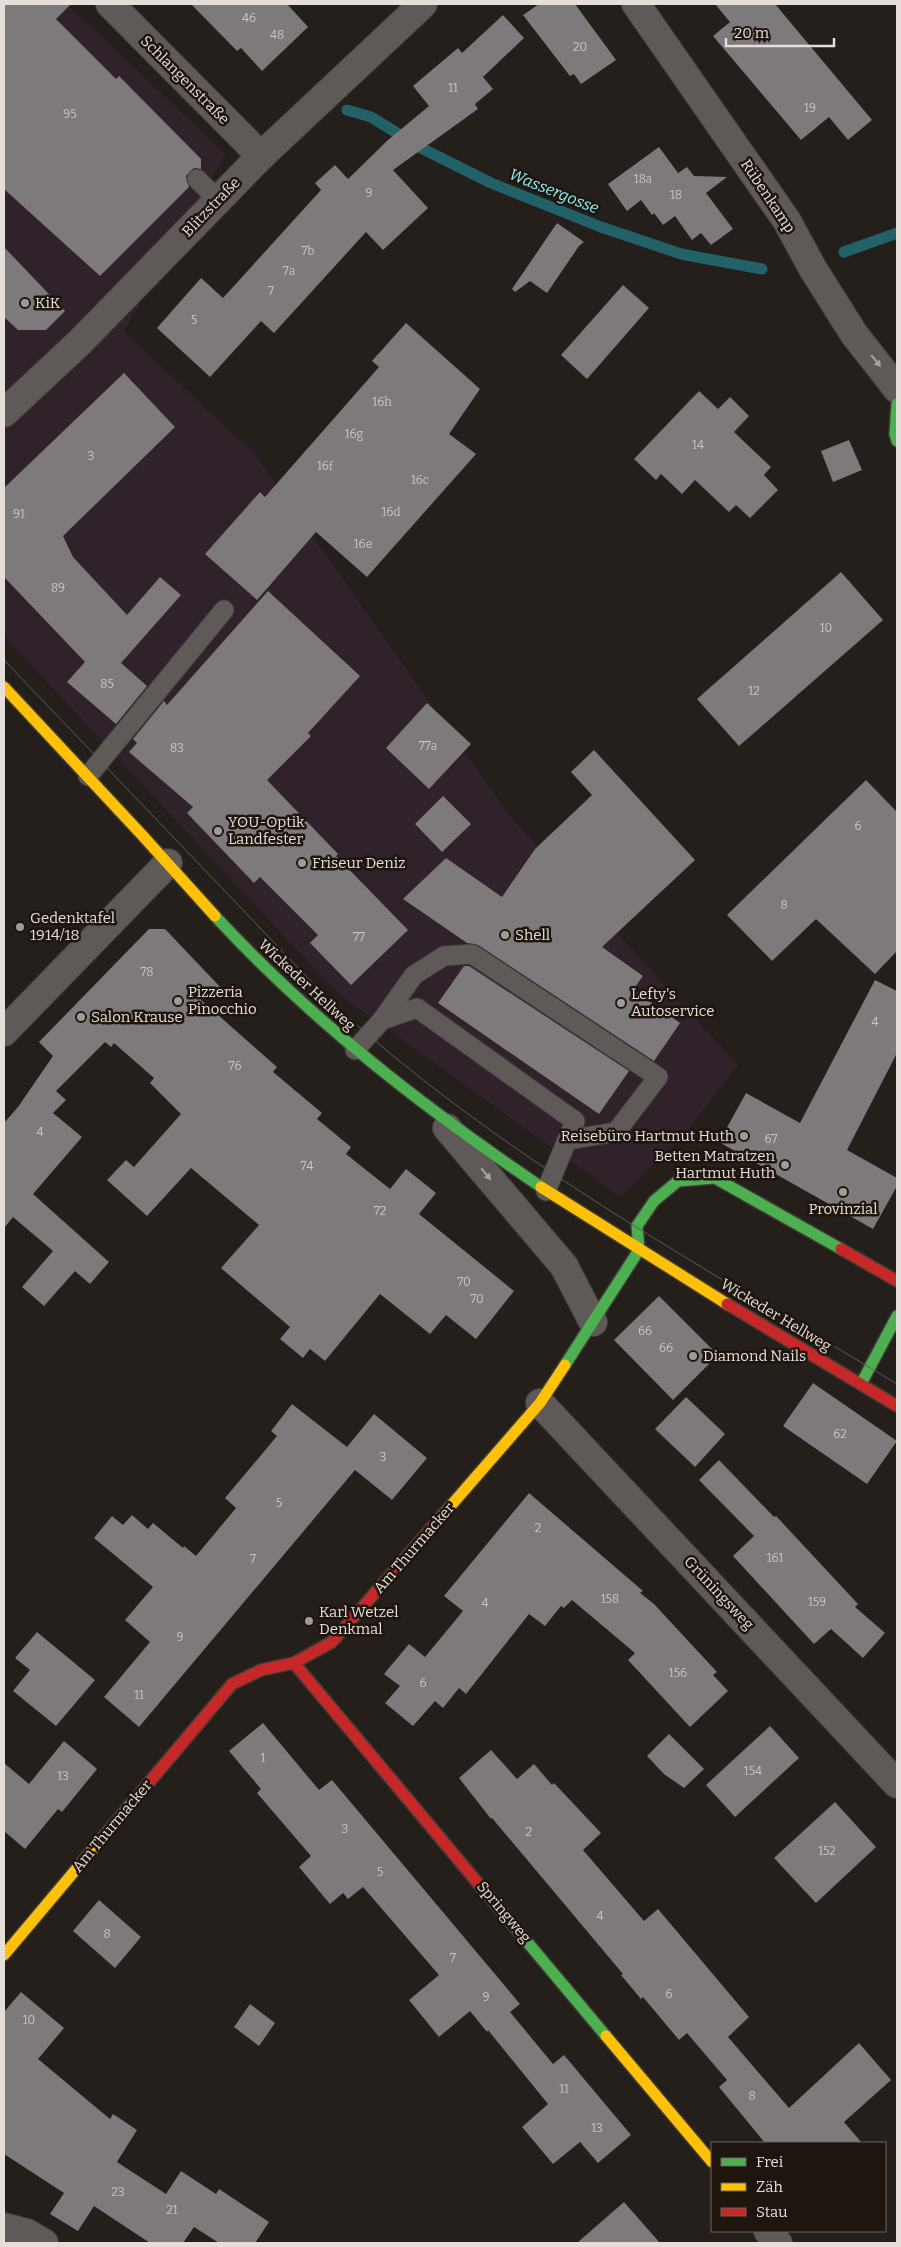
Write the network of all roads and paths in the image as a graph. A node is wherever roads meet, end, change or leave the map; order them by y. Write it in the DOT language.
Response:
graph roads {
  1 [pos="110,4"];
  2 [pos="423,4"];
  3 [pos="636,4"];
  4 [pos="261,156"];
  5 [pos="196,179"];
  6 [pos="218,200"];
  7 [pos="897,389"];
  8 [pos="897,404"];
  9 [pos="4,413"];
  10 [pos="897,441"];
  11 [pos="224,610"];
  12 [pos="4,686"];
  13 [pos="88,776"];
  14 [pos="168,863"];
  15 [pos="382,1020"];
  16 [pos="4,1032"];
  17 [pos="354,1050"];
  18 [pos="431,1110"];
  19 [pos="568,1140"];
  20 [pos="546,1192"];
  21 [pos="639,1250"];
  22 [pos="897,1281"];
  23 [pos="897,1316"];
  24 [pos="593,1322"];
  25 [pos="861,1384"];
  26 [pos="540,1403"];
  27 [pos="897,1406"];
  28 [pos="294,1663"];
  29 [pos="897,1784"];
  30 [pos="4,1956"];
  31 [pos="711,2161"];
  32 [pos="4,2227"];
  33 [pos="769,2232"];
  34 [pos="44,2243"];
  35 [pos="778,2243"];
  1 -- 4 [label="street, Schlangenstraße"];
  2 -- 4 [label="street, Blitzstraße"];
  3 -- 7 [label="street, Rübenkamp, one-way"];
  4 -- 6 [label="street, Blitzstraße"];
  5 -- 6 [label="lane"];
  6 -- 9 [label="street, Blitzstraße"];
  8 -- 10 [label="street"];
  11 -- 13 [label="lane"];
  12 -- 13 [label="street, Wickeder Hellweg"];
  13 -- 14 [label="street, Wickeder Hellweg"];
  14 -- 16 [label="street"];
  14 -- 17 [label="street, Wickeder Hellweg"];
  15 -- 17 [label="lane"];
  15 -- 19 [label="lane"];
  15 -- 19 [label="lane"];
  17 -- 18 [label="street, Wickeder Hellweg"];
  18 -- 20 [label="street, Wickeder Hellweg"];
  18 -- 24 [label="street, one-way"];
  19 -- 20 [label="lane"];
  20 -- 21 [label="street, Wickeder Hellweg"];
  21 -- 22 [label="street"];
  21 -- 24 [label="street, Am Thurmacker"];
  21 -- 25 [label="street, Wickeder Hellweg"];
  23 -- 25 [label="street"];
  24 -- 26 [label="street, Am Thurmacker"];
  25 -- 27 [label="street, Wickeder Hellweg"];
  26 -- 28 [label="street, Am Thurmacker"];
  26 -- 29 [label="street, Grüningsweg"];
  28 -- 30 [label="street, Am Thurmacker"];
  28 -- 31 [label="street, Springweg"];
  32 -- 34 [label="street"];
  33 -- 35 [label="street"];
}
